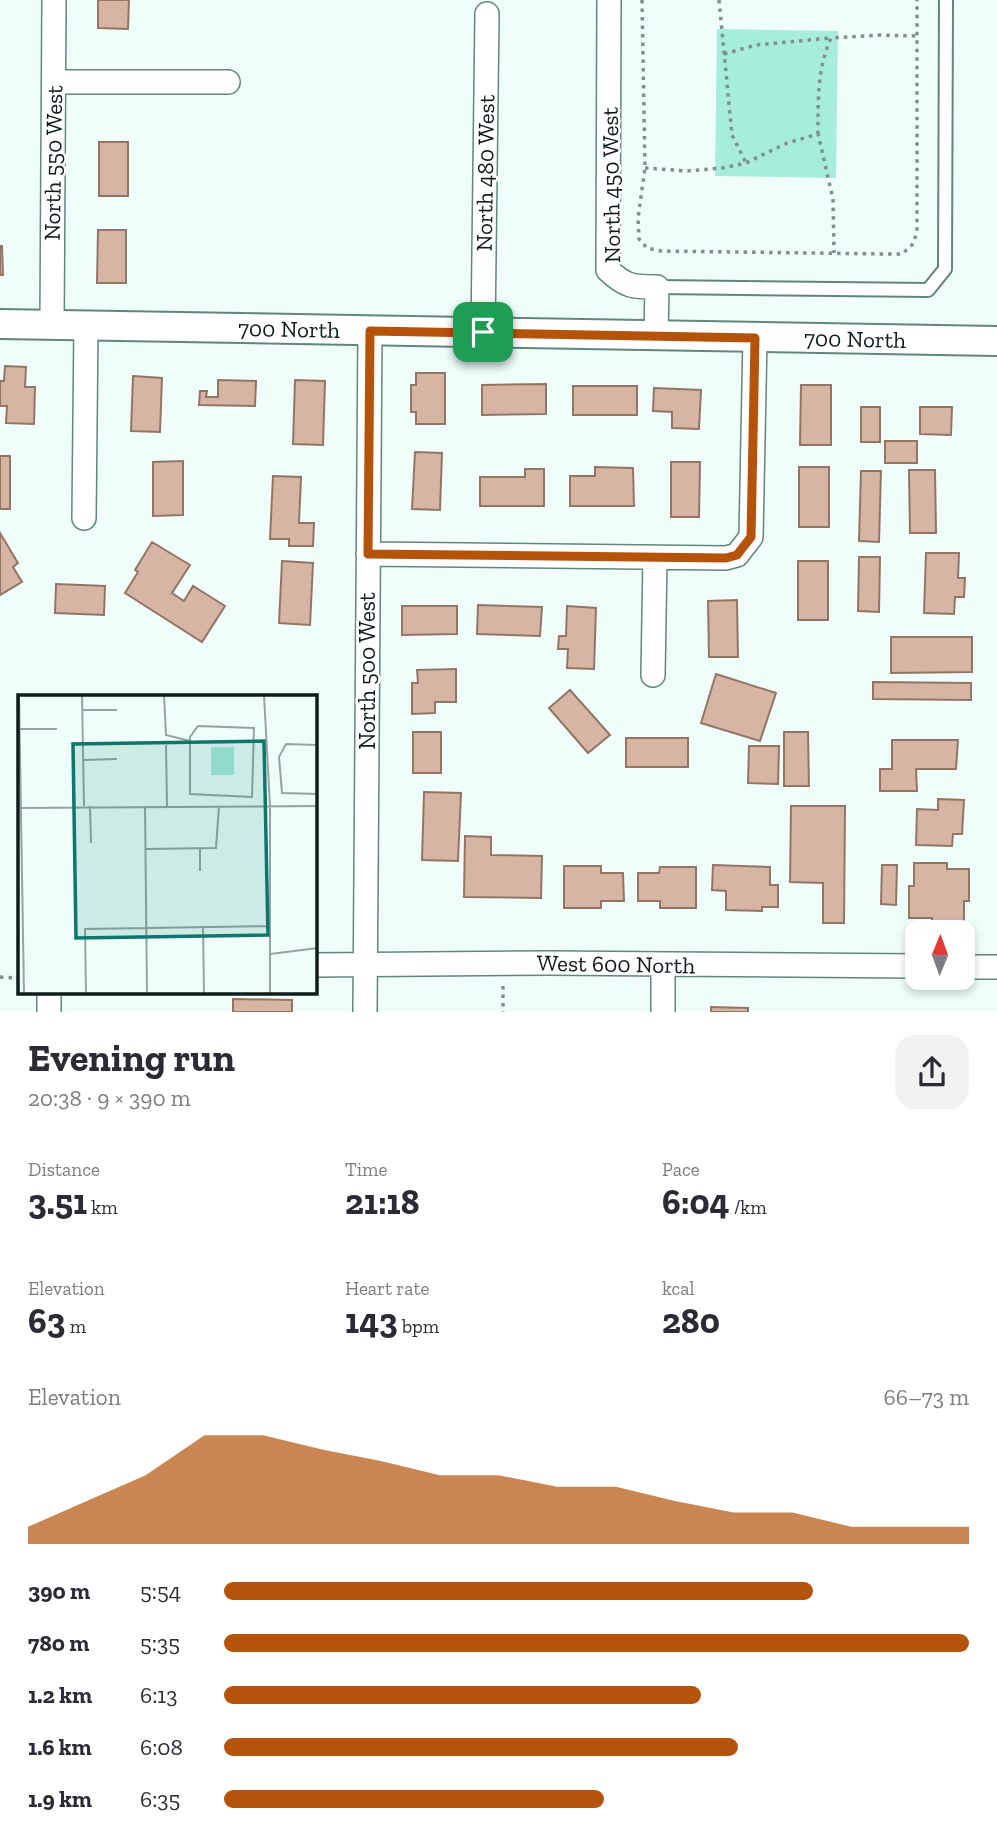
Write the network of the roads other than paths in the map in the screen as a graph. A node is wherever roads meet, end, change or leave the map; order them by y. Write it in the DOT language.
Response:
graph roads {
  1 [pos="54,0"];
  2 [pos="609,0"];
  3 [pos="946,0"];
  4 [pos="487,14"];
  5 [pos="54,82"];
  6 [pos="228,82"];
  7 [pos="657,287"];
  8 [pos="0,324"];
  9 [pos="52,326"];
  10 [pos="86,326"];
  11 [pos="370,331"];
  12 [pos="483,332"];
  13 [pos="656,335"];
  14 [pos="755,338"];
  15 [pos="997,341"];
  16 [pos="84,519"];
  17 [pos="368,554"];
  18 [pos="655,558"];
  19 [pos="653,675"];
  20 [pos="317,965"];
  21 [pos="364,965"];
  22 [pos="663,965"];
  23 [pos="905,966"];
  24 [pos="975,967"];
  25 [pos="997,967"];
  26 [pos="49,994"];
  27 [pos="49,1012"];
  28 [pos="365,1012"];
  29 [pos="663,1012"];
  1 -- 5 [label="street, North 550 West"];
  2 -- 7 [label="street, North 450 West"];
  3 -- 7 [label="lane"];
  4 -- 12 [label="street, North 480 West"];
  5 -- 6 [label="street"];
  5 -- 9 [label="street, North 550 West"];
  7 -- 13 [label="street"];
  8 -- 9 [label="street, 700 North"];
  9 -- 10 [label="street, 700 North"];
  10 -- 11 [label="street, 700 North"];
  10 -- 16 [label="street"];
  11 -- 12 [label="street, 700 North"];
  11 -- 17 [label="street, North 500 West"];
  12 -- 13 [label="street, 700 North"];
  13 -- 14 [label="street, 700 North"];
  14 -- 15 [label="street, 700 North"];
  14 -- 18 [label="street"];
  17 -- 18 [label="street"];
  17 -- 21 [label="street, North 500 West"];
  18 -- 19 [label="street"];
  20 -- 21 [label="street, West 600 North"];
  21 -- 22 [label="street, West 600 North"];
  21 -- 28 [label="street, North 500 West"];
  22 -- 23 [label="street, West 600 North"];
  22 -- 29 [label="street"];
  24 -- 25 [label="street"];
  26 -- 27 [label="street"];
}
